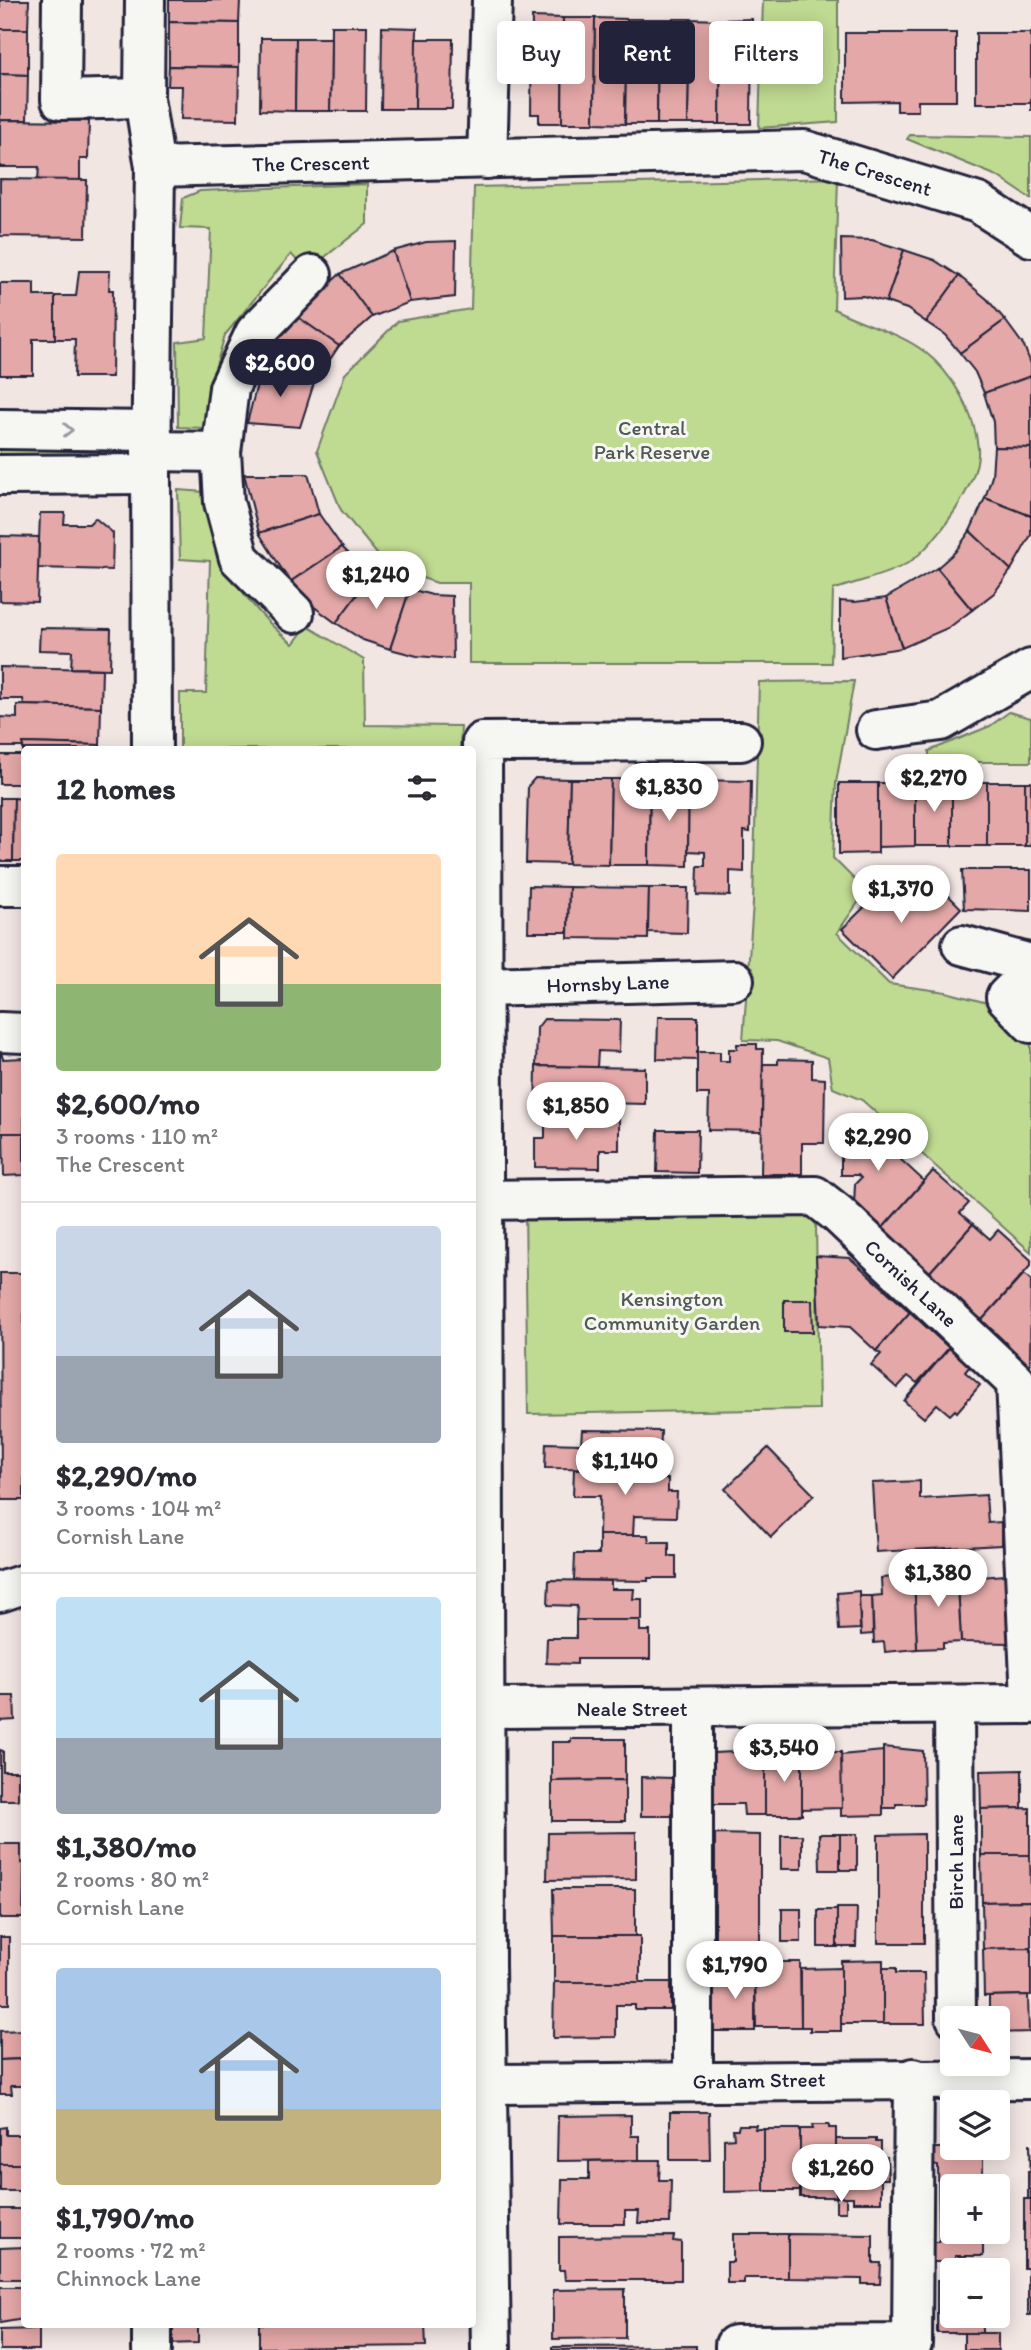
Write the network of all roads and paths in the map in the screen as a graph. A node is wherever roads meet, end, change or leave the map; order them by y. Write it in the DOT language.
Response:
graph roads {
  1 [pos="62,0"];
  2 [pos="145,0"];
  3 [pos="492,0"];
  4 [pos="145,97"];
  5 [pos="487,159"];
  6 [pos="155,166"];
  7 [pos="1031,237"];
  8 [pos="312,275"];
  9 [pos="0,429"];
  10 [pos="151,452"];
  11 [pos="221,452"];
  12 [pos="0,475"];
  13 [pos="294,613"];
  14 [pos="1031,669"];
  15 [pos="876,730"];
  16 [pos="741,741"];
  17 [pos="152,746"];
  18 [pos="0,886"];
  19 [pos="21,886"];
  20 [pos="962,945"];
  21 [pos="1031,964"];
  22 [pos="1031,972"];
  23 [pos="734,980"];
  24 [pos="482,987"];
  25 [pos="1031,1023"];
  26 [pos="0,1032"];
  27 [pos="21,1033"];
  28 [pos="483,1200"];
  29 [pos="478,1427"];
  30 [pos="21,1585"];
  31 [pos="0,1592"];
  32 [pos="1031,1699"];
  33 [pos="1031,1704"];
  34 [pos="954,1706"];
  35 [pos="693,1707"];
  36 [pos="484,1708"];
  37 [pos="956,2006"];
  38 [pos="940,2074"];
  39 [pos="1003,2076"];
  40 [pos="914,2078"];
  41 [pos="1031,2079"];
  42 [pos="693,2080"];
  43 [pos="488,2084"];
  44 [pos="152,2328"];
  45 [pos="152,2350"];
  46 [pos="491,2350"];
  47 [pos="735,2350"];
  1 -- 4 [label="street"];
  2 -- 4 [label="street"];
  3 -- 5 [label="street"];
  4 -- 6 [label="street"];
  5 -- 6 [label="street, The Crescent"];
  5 -- 7 [label="street, The Crescent"];
  6 -- 10 [label="street"];
  8 -- 11 [label="street"];
  9 -- 10 [label="street, one-way"];
  10 -- 11 [label="street"];
  10 -- 12 [label="street"];
  10 -- 17 [label="street"];
  11 -- 13 [label="street"];
  14 -- 15 [label="street"];
  16 -- 24 [label="street"];
  18 -- 19 [label="street"];
  20 -- 21 [label="street"];
  22 -- 25 [label="street"];
  23 -- 24 [label="street, Hornsby Lane"];
  24 -- 28 [label="street"];
  26 -- 27 [label="street"];
  28 -- 29 [label="street"];
  28 -- 32 [label="street, Cornish Lane"];
  29 -- 36 [label="street"];
  30 -- 31 [label="street"];
  33 -- 34 [label="street, Neale Street"];
  34 -- 35 [label="street, Neale Street"];
  34 -- 37 [label="street, Birch Lane"];
  35 -- 36 [label="street, Neale Street"];
  35 -- 42 [label="street"];
  36 -- 43 [label="street"];
  38 -- 40 [label="street, Graham Street"];
  39 -- 41 [label="street, Graham Street"];
  40 -- 42 [label="street, Graham Street"];
  40 -- 47 [label="street"];
  42 -- 43 [label="street, Graham Street"];
  43 -- 46 [label="street"];
  44 -- 45 [label="street"];
}
